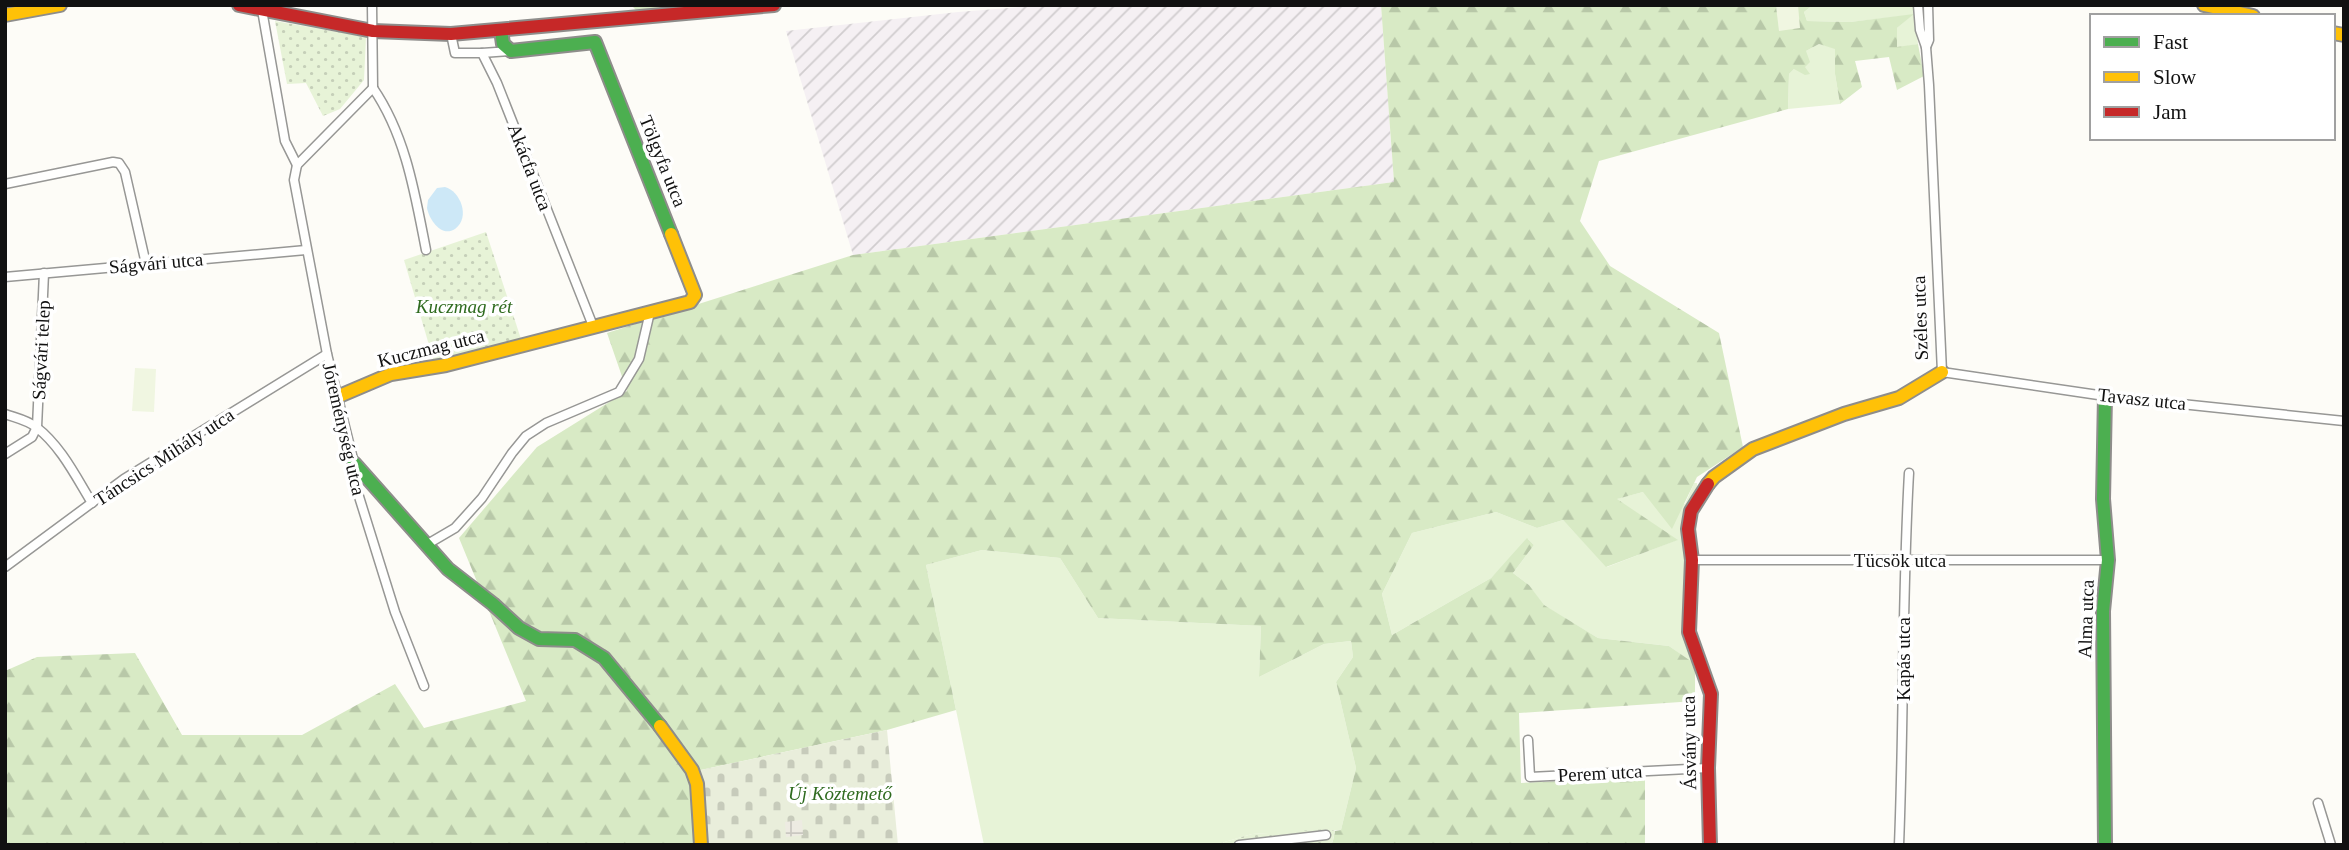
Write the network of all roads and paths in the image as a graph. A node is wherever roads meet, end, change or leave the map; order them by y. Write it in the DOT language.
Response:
graph roads {
  1 [pos="60,5"];
  2 [pos="239,5"];
  3 [pos="372,5"];
  4 [pos="774,5"];
  5 [pos="1918,5"];
  6 [pos="1928,5"];
  7 [pos="2204,5"];
  8 [pos="262,10"];
  9 [pos="2244,14"];
  10 [pos="5,15"];
  11 [pos="501,30"];
  12 [pos="373,32"];
  13 [pos="451,34"];
  14 [pos="1926,47"];
  15 [pos="510,51"];
  16 [pos="482,54"];
  17 [pos="373,88"];
  18 [pos="297,165"];
  19 [pos="5,184"];
  20 [pos="306,250"];
  21 [pos="426,250"];
  22 [pos="146,264"];
  23 [pos="44,273"];
  24 [pos="5,277"];
  25 [pos="695,295"];
  26 [pos="650,312"];
  27 [pos="593,326"];
  28 [pos="327,354"];
  29 [pos="1942,372"];
  30 [pos="2105,396"];
  31 [pos="337,397"];
  32 [pos="5,414"];
  33 [pos="2344,421"];
  34 [pos="37,427"];
  35 [pos="5,454"];
  36 [pos="355,463"];
  37 [pos="1909,472"];
  38 [pos="92,503"];
  39 [pos="426,545"];
  40 [pos="1692,560"];
  41 [pos="1904,560"];
  42 [pos="2108,560"];
  43 [pos="5,566"];
  44 [pos="425,686"];
  45 [pos="1528,740"];
  46 [pos="1708,768"];
  47 [pos="2318,803"];
  48 [pos="1326,835"];
  49 [pos="701,845"];
  50 [pos="1239,845"];
  51 [pos="1710,845"];
  52 [pos="1899,845"];
  53 [pos="2105,845"];
  54 [pos="2331,845"];
  1 -- 10 [label="street"];
  2 -- 8 [label="street"];
  3 -- 12 [label="street"];
  4 -- 11 [label="street"];
  5 -- 14 [label="street, Széles utca"];
  6 -- 14 [label="street"];
  7 -- 9 [label="street"];
  8 -- 12 [label="street"];
  8 -- 18 [label="street, Jóreménység utca"];
  11 -- 13 [label="street"];
  11 -- 15 [label="street"];
  12 -- 13 [label="street"];
  12 -- 17 [label="street"];
  13 -- 16 [label="street"];
  14 -- 29 [label="street, Széles utca"];
  15 -- 16 [label="street"];
  15 -- 25 [label="street, Tölgyfa utca"];
  16 -- 27 [label="street, Akácfa utca"];
  17 -- 18 [label="street"];
  17 -- 21 [label="street"];
  18 -- 20 [label="street, Jóreménység utca"];
  19 -- 22 [label="street"];
  20 -- 22 [label="street, Ságvári utca"];
  20 -- 28 [label="street, Jóreménység utca"];
  22 -- 23 [label="street, Ságvári utca"];
  23 -- 24 [label="street, Ságvári utca"];
  23 -- 34 [label="street, Ságvári telep"];
  25 -- 26 [label="street, Kuczmag utca"];
  26 -- 27 [label="street, Kuczmag utca"];
  26 -- 39 [label="street"];
  27 -- 31 [label="street, Kuczmag utca"];
  28 -- 31 [label="street, Jóreménység utca"];
  28 -- 38 [label="street, Táncsics Mihály utca"];
  29 -- 30 [label="street, Tavasz utca"];
  29 -- 40 [label="street, Széles utca"];
  30 -- 33 [label="street, Tavasz utca"];
  30 -- 42 [label="street, Alma utca"];
  31 -- 36 [label="street, Jóreménység utca"];
  32 -- 34 [label="street"];
  34 -- 35 [label="street"];
  34 -- 38 [label="street"];
  36 -- 39 [label="street"];
  36 -- 44 [label="street, Jóreménység utca"];
  37 -- 41 [label="street, Kapás utca"];
  38 -- 43 [label="street, Táncsics Mihály utca"];
  39 -- 49 [label="street"];
  40 -- 41 [label="street, Tücsök utca"];
  40 -- 46 [label="street, Ásvány utca"];
  41 -- 42 [label="street, Tücsök utca"];
  41 -- 52 [label="street, Kapás utca"];
  42 -- 53 [label="street, Alma utca"];
  45 -- 46 [label="street, Perem utca"];
  46 -- 51 [label="street, Ásvány utca"];
  47 -- 54 [label="street"];
  48 -- 50 [label="street"];
}
